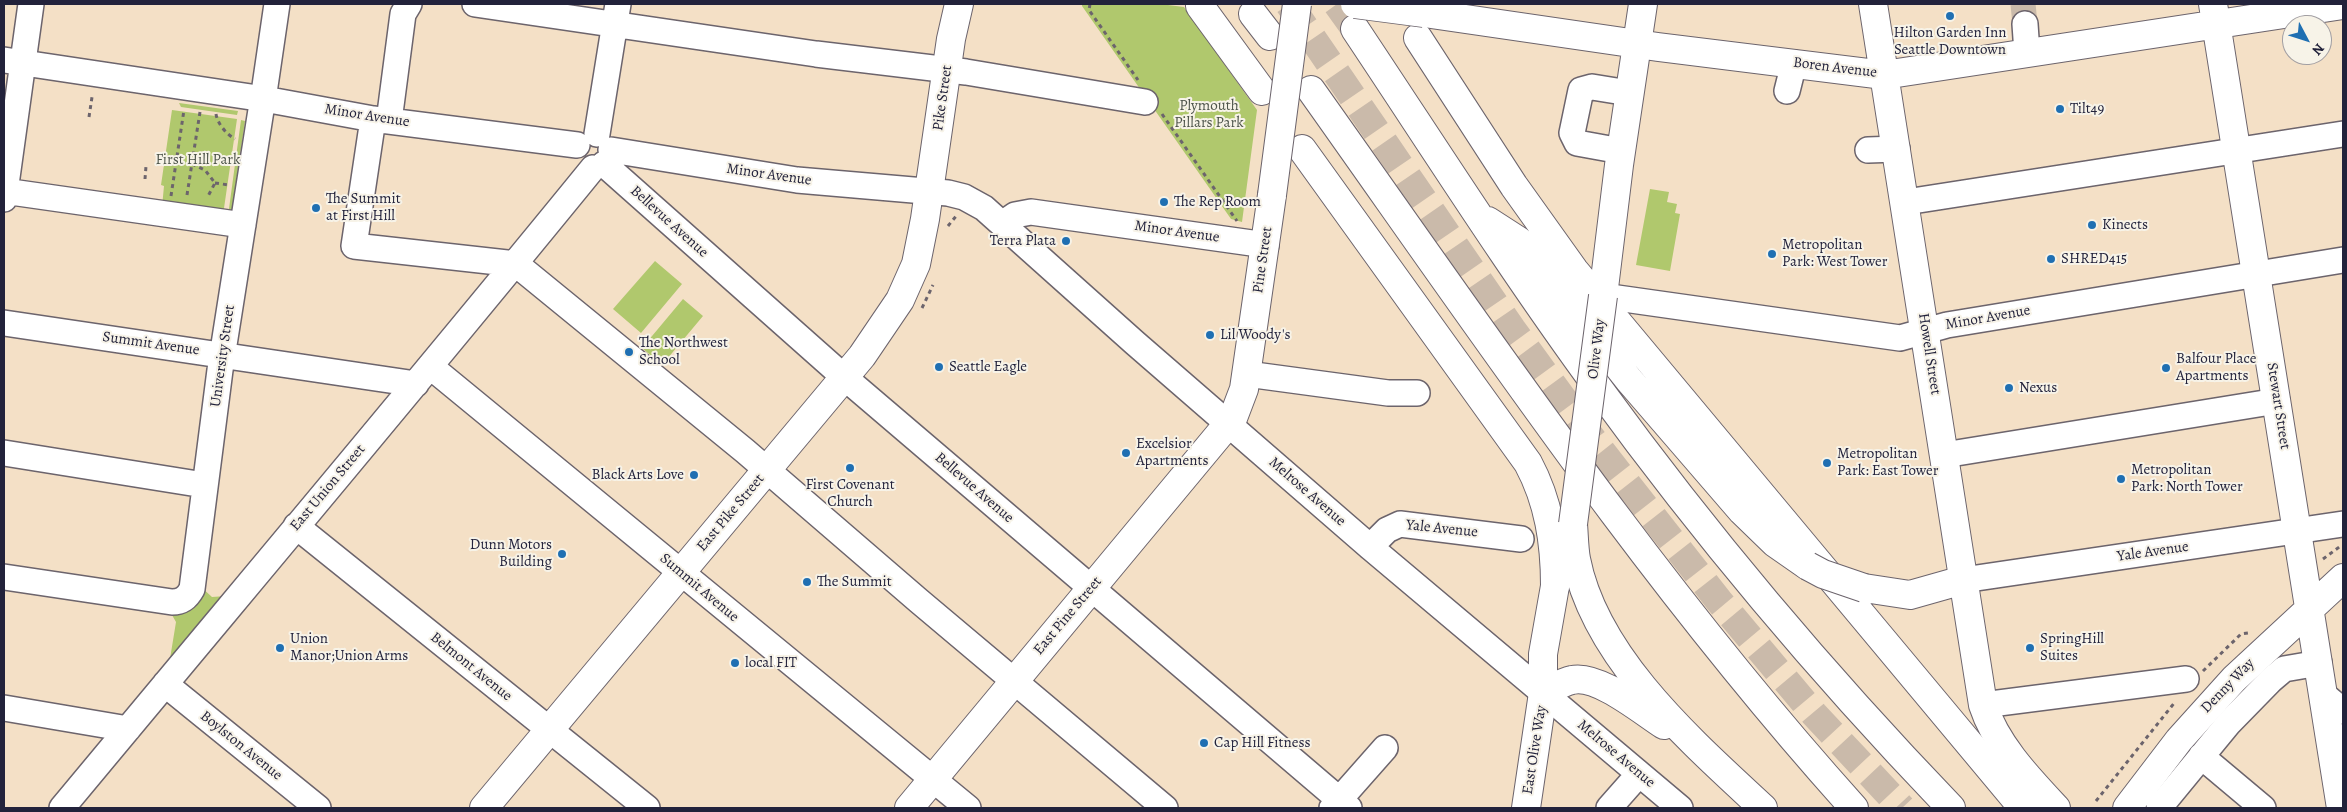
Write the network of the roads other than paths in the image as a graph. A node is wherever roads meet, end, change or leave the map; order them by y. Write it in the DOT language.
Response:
graph roads {
  1 [pos="32,4"];
  2 [pos="277,4"];
  3 [pos="409,4"];
  4 [pos="475,4"];
  5 [pos="959,4"];
  6 [pos="1298,4"];
  7 [pos="1643,4"];
  8 [pos="1873,4"];
  9 [pos="1200,6"];
  10 [pos="2343,6"];
  11 [pos="616,14"];
  12 [pos="1253,14"];
  13 [pos="2215,15"];
  14 [pos="1355,16"];
  15 [pos="2025,24"];
  16 [pos="1270,36"];
  17 [pos="1418,38"];
  18 [pos="1637,44"];
  19 [pos="2028,53"];
  20 [pos="13,61"];
  21 [pos="1794,63"];
  22 [pos="947,69"];
  23 [pos="1884,75"];
  24 [pos="1311,90"];
  25 [pos="1787,91"];
  26 [pos="1262,92"];
  27 [pos="1629,93"];
  28 [pos="1148,98"];
  29 [pos="263,99"];
  30 [pos="381,120"];
  31 [pos="2343,134"];
  32 [pos="1302,149"];
  33 [pos="1897,149"];
  34 [pos="1868,150"];
  35 [pos="2237,150"];
  36 [pos="1621,151"];
  37 [pos="596,152"];
  38 [pos="929,192"];
  39 [pos="4,194"];
  40 [pos="1906,202"];
  41 [pos="1479,215"];
  42 [pos="1002,224"];
  43 [pos="243,225"];
  44 [pos="1266,245"];
  45 [pos="2343,260"];
  46 [pos="516,264"];
  47 [pos="2256,274"];
  48 [pos="1603,296"];
  49 [pos="4,323"];
  50 [pos="1925,331"];
  51 [pos="223,354"];
  52 [pos="1247,374"];
  53 [pos="424,375"];
  54 [pos="844,377"];
  55 [pos="1417,393"];
  56 [pos="2277,401"];
  57 [pos="1229,424"];
  58 [pos="4,453"];
  59 [pos="1944,455"];
  60 [pos="767,470"];
  61 [pos="204,485"];
  62 [pos="1573,524"];
  63 [pos="2343,524"];
  64 [pos="296,526"];
  65 [pos="2298,530"];
  66 [pos="1521,539"];
  67 [pos="1370,547"];
  68 [pos="681,572"];
  69 [pos="4,577"];
  70 [pos="2343,578"];
  71 [pos="1963,580"];
  72 [pos="1555,586"];
  73 [pos="1091,588"];
  74 [pos="2310,610"];
  75 [pos="2319,664"];
  76 [pos="1014,681"];
  77 [pos="165,684"];
  78 [pos="2188,684"];
  79 [pos="1543,693"];
  80 [pos="2334,703"];
  81 [pos="1983,705"];
  82 [pos="4,708"];
  83 [pos="128,729"];
  84 [pos="550,730"];
  85 [pos="1696,745"];
  86 [pos="1385,748"];
  87 [pos="2201,756"];
  88 [pos="1640,774"];
  89 [pos="932,779"];
  90 [pos="1340,805"];
  91 [pos="62,808"];
  92 [pos="318,808"];
  93 [pos="484,808"];
  94 [pos="647,808"];
  95 [pos="909,808"];
  96 [pos="968,808"];
  97 [pos="1166,808"];
  98 [pos="1526,808"];
  99 [pos="1609,808"];
  100 [pos="1680,808"];
  101 [pos="1763,808"];
  102 [pos="1854,808"];
  103 [pos="1951,808"];
  104 [pos="2024,808"];
  105 [pos="2056,808"];
  106 [pos="2127,808"];
  107 [pos="2160,808"];
  108 [pos="2263,808"];
  109 [pos="2341,808"];
  1 -- 20 [label="street"];
  2 -- 29 [label="street, University Street"];
  3 -- 30 [label="street"];
  4 -- 11 [label="street"];
  5 -- 22 [label="main road, Pike Street"];
  6 -- 44 [label="main road, Pine Street, bridge"];
  7 -- 18 [label="main road, Olive Way"];
  8 -- 23 [label="main road, Howell Street"];
  9 -- 26 [label="main road"];
  10 -- 13 [label="main road, Boren Avenue"];
  11 -- 22 [label="street"];
  11 -- 37 [label="street"];
  12 -- 16 [label="main road"];
  13 -- 19 [label="main road, Boren Avenue"];
  13 -- 35 [label="main road, Stewart Street"];
  14 -- 18 [label="main road, Boren Avenue, bridge"];
  14 -- 41 [label="main road"];
  15 -- 19 [label="street"];
  17 -- 104 [label="main road"];
  18 -- 21 [label="main road, Boren Avenue"];
  18 -- 27 [label="main road, Olive Way"];
  19 -- 23 [label="main road, Boren Avenue"];
  20 -- 29 [label="street, Minor Avenue"];
  20 -- 39 [label="street"];
  21 -- 23 [label="main road, Boren Avenue"];
  21 -- 25 [label="street"];
  22 -- 28 [label="street"];
  22 -- 38 [label="main road, Pike Street"];
  23 -- 33 [label="main road, Howell Street"];
  24 -- 102 [label="main road"];
  27 -- 36 [label="main road, Olive Way"];
  27 -- 36 [label="street"];
  29 -- 30 [label="street, Minor Avenue"];
  29 -- 43 [label="street, University Street"];
  30 -- 37 [label="street, Minor Avenue"];
  30 -- 46 [label="street"];
  31 -- 35 [label="street"];
  32 -- 72 [label="main road"];
  33 -- 34 [label="street"];
  33 -- 40 [label="main road, Howell Street"];
  35 -- 40 [label="street"];
  35 -- 47 [label="main road, Stewart Street"];
  36 -- 48 [label="main road, Olive Way"];
  37 -- 38 [label="street, Minor Avenue"];
  37 -- 46 [label="street, East Union Street"];
  37 -- 54 [label="street, Bellevue Avenue"];
  38 -- 42 [label="street, Melrose Avenue"];
  38 -- 54 [label="main road, East Pike Street"];
  39 -- 43 [label="street"];
  40 -- 50 [label="main road, Howell Street"];
  41 -- 71 [label="main road, bridge"];
  41 -- 103 [label="main road"];
  42 -- 44 [label="street, Minor Avenue"];
  42 -- 57 [label="street, Melrose Avenue"];
  43 -- 51 [label="street, University Street"];
  44 -- 52 [label="main road, Pine Street"];
  45 -- 47 [label="street, Minor Avenue"];
  46 -- 53 [label="street, East Union Street"];
  46 -- 60 [label="street"];
  47 -- 50 [label="street, Minor Avenue"];
  47 -- 56 [label="main road, Stewart Street"];
  48 -- 50 [label="street, Minor Avenue"];
  48 -- 62 [label="main road, Olive Way, bridge"];
  49 -- 51 [label="street, Summit Avenue"];
  50 -- 59 [label="main road, Howell Street"];
  51 -- 53 [label="street, Summit Avenue"];
  51 -- 61 [label="street, University Street"];
  52 -- 55 [label="street"];
  52 -- 57 [label="main road, Pine Street"];
  53 -- 64 [label="street, East Union Street"];
  53 -- 68 [label="street, Summit Avenue"];
  54 -- 60 [label="main road, East Pike Street"];
  54 -- 73 [label="street, Bellevue Avenue"];
  56 -- 59 [label="street"];
  56 -- 65 [label="main road, Stewart Street"];
  57 -- 67 [label="street, Melrose Avenue"];
  57 -- 73 [label="main road, East Pine Street"];
  58 -- 61 [label="street"];
  59 -- 71 [label="main road, Howell Street"];
  60 -- 68 [label="main road, East Pike Street"];
  60 -- 76 [label="street"];
  61 -- 69 [label="street, University Street"];
  62 -- 72 [label="main road, Olive Way"];
  62 -- 85 [label="main road"];
  63 -- 65 [label="street, Yale Avenue"];
  64 -- 77 [label="street, East Union Street"];
  64 -- 84 [label="street, Belmont Avenue"];
  65 -- 71 [label="street, Yale Avenue"];
  65 -- 74 [label="main road, Stewart Street"];
  66 -- 67 [label="street, Yale Avenue"];
  67 -- 79 [label="street, Melrose Avenue"];
  68 -- 84 [label="main road, East Pike Street"];
  68 -- 89 [label="street, Summit Avenue"];
  70 -- 74 [label="main road, Denny Way"];
  71 -- 81 [label="main road, Howell Street"];
  72 -- 79 [label="main road, Olive Way"];
  73 -- 76 [label="main road, East Pine Street"];
  73 -- 90 [label="street, Bellevue Avenue"];
  74 -- 75 [label="main road, Stewart Street"];
  74 -- 106 [label="main road, Denny Way"];
  75 -- 80 [label="main road, Stewart Street"];
  75 -- 87 [label="street, Denny Way"];
  76 -- 89 [label="main road, East Pine Street"];
  76 -- 97 [label="street"];
  77 -- 83 [label="street, East Union Street"];
  77 -- 92 [label="street, Boylston Avenue"];
  78 -- 81 [label="street"];
  79 -- 85 [label="main road"];
  79 -- 88 [label="street, Melrose Avenue"];
  79 -- 98 [label="main road, East Olive Way"];
  80 -- 109 [label="main road, Stewart Street"];
  81 -- 105 [label="main road, Howell Street"];
  82 -- 83 [label="street"];
  83 -- 91 [label="street, East Union Street"];
  84 -- 93 [label="main road, East Pike Street"];
  84 -- 94 [label="street, Belmont Avenue"];
  85 -- 101 [label="main road"];
  86 -- 90 [label="street"];
  87 -- 107 [label="street, Denny Way"];
  87 -- 108 [label="street"];
  88 -- 99 [label="street"];
  88 -- 100 [label="street, Melrose Avenue"];
  89 -- 95 [label="main road, East Pine Street"];
  89 -- 96 [label="street, Summit Avenue"];
}
